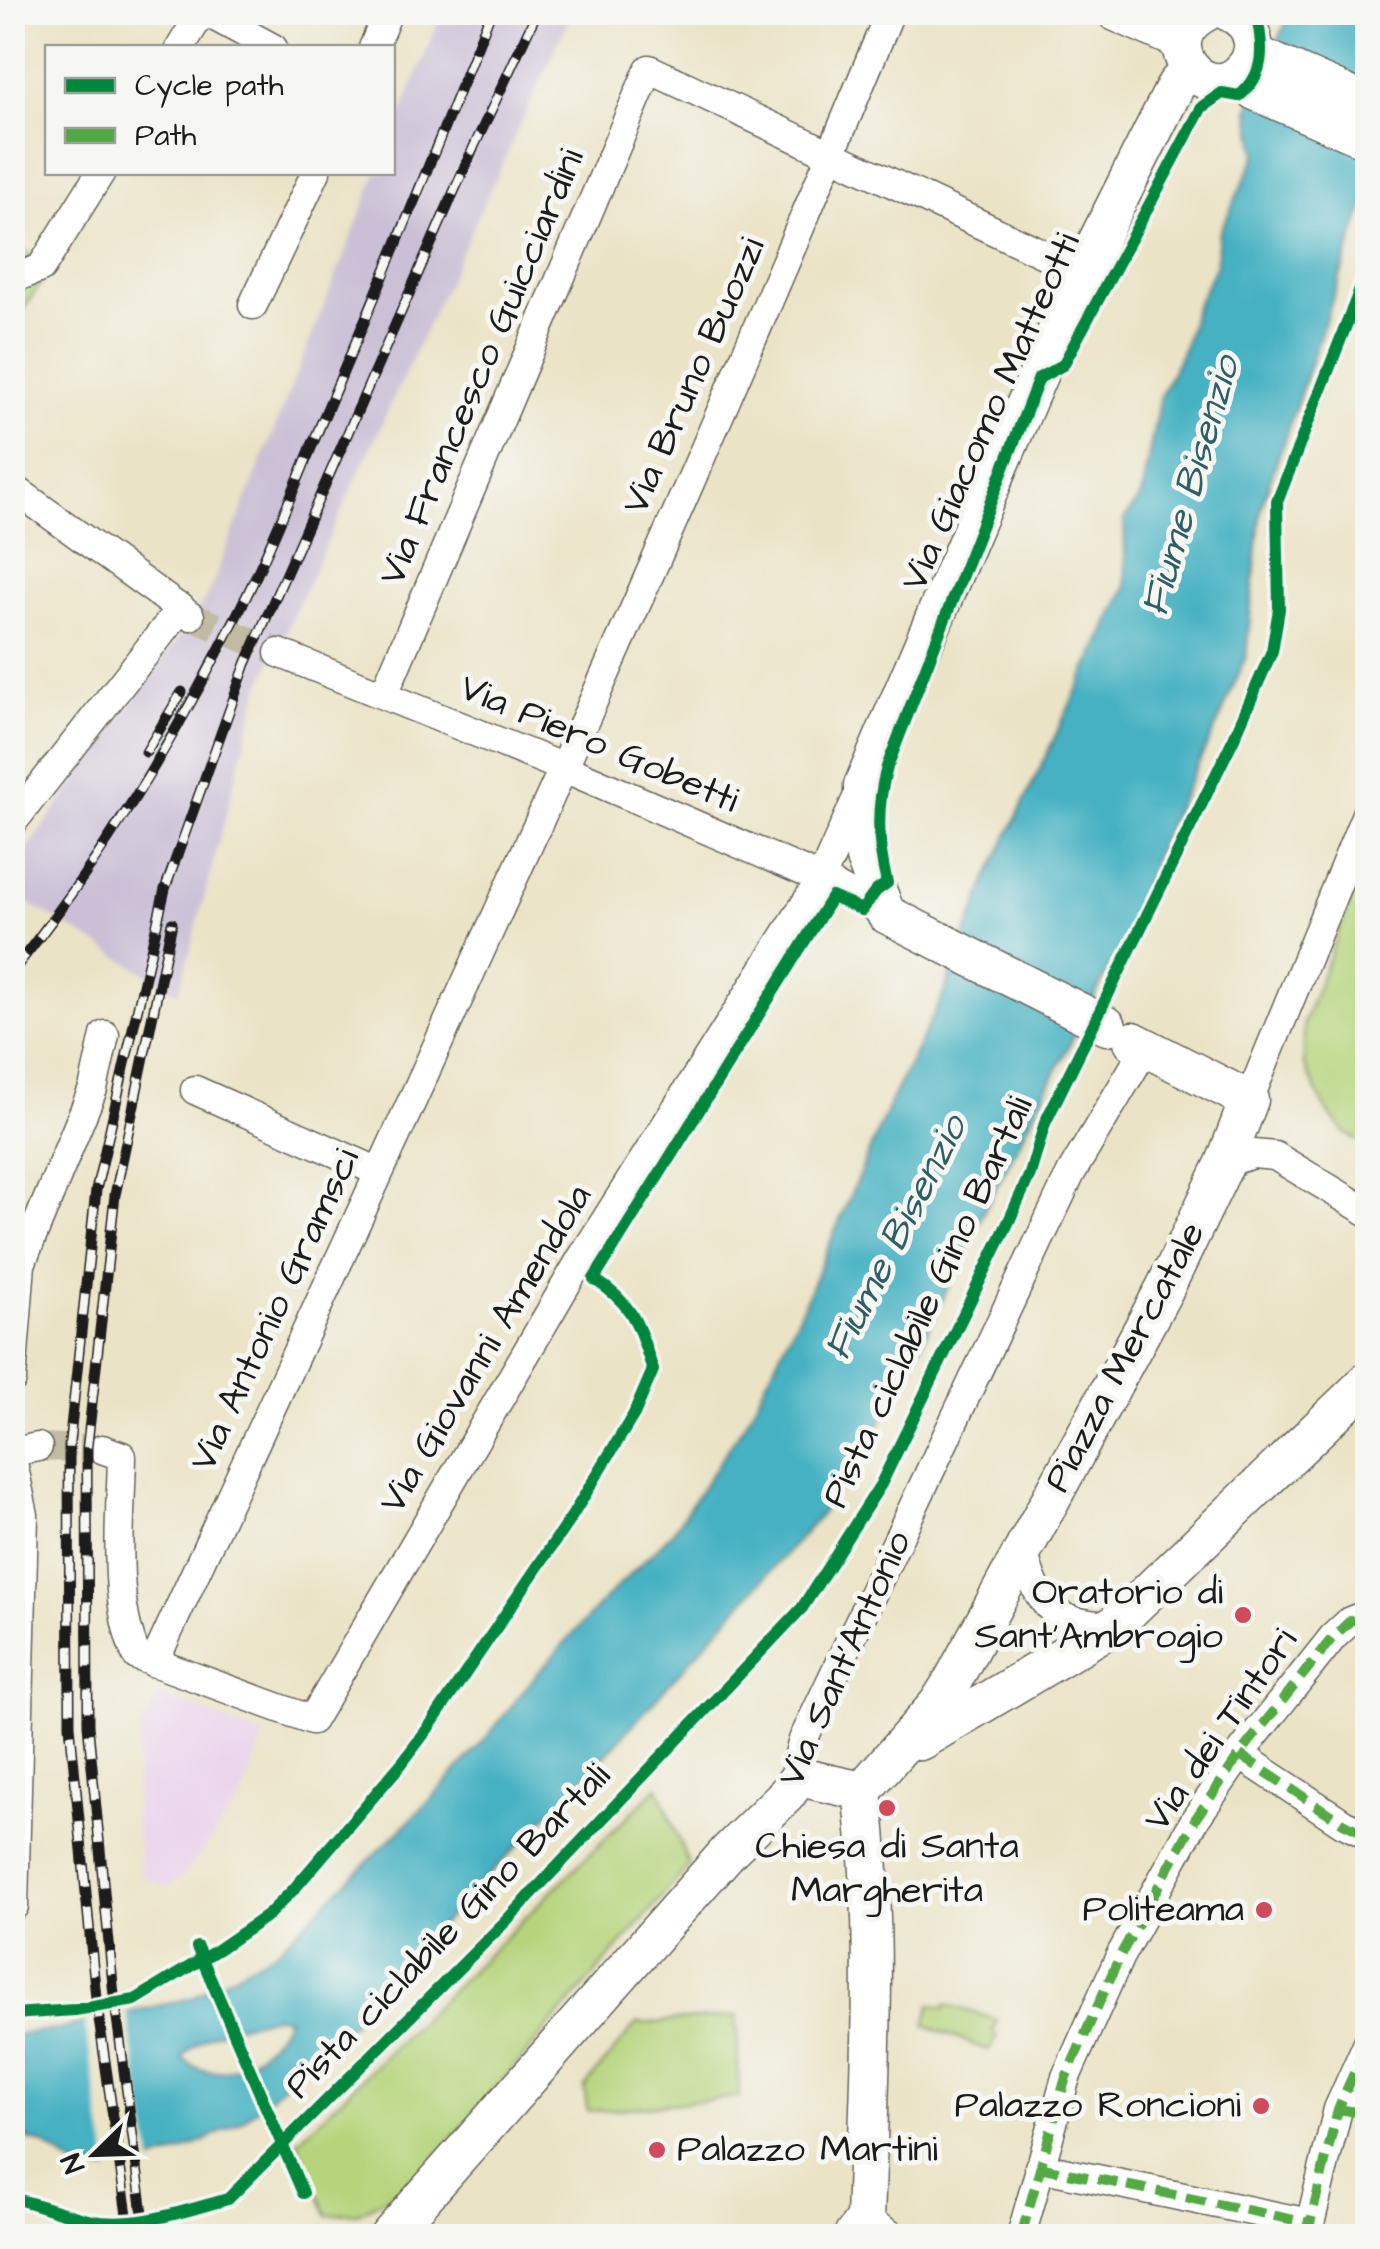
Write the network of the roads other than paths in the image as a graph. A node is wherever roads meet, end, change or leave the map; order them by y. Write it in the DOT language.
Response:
graph roads {
  1 [pos="204,12"];
  2 [pos="388,12"];
  3 [pos="890,12"];
  4 [pos="1116,12"];
  5 [pos="1229,12"];
  6 [pos="1193,41"];
  7 [pos="182,45"];
  8 [pos="267,45"];
  9 [pos="374,45"];
  10 [pos="1253,70"];
  11 [pos="1368,104"];
  12 [pos="1368,140"];
  13 [pos="832,154"];
  14 [pos="98,175"];
  15 [pos="315,175"];
  16 [pos="1082,272"];
  17 [pos="12,280"];
  18 [pos="253,304"];
  19 [pos="12,487"];
  20 [pos="279,652"];
  21 [pos="384,694"];
  22 [pos="564,768"];
  23 [pos="862,786"];
  24 [pos="1368,809"];
  25 [pos="19,815"];
  26 [pos="821,879"];
  27 [pos="886,914"];
  28 [pos="105,1035"];
  29 [pos="1129,1038"];
  30 [pos="195,1090"];
  31 [pos="1249,1100"];
  32 [pos="1225,1164"];
  33 [pos="379,1172"];
  34 [pos="1368,1212"];
  35 [pos="17,1262"];
  36 [pos="12,1380"];
  37 [pos="1368,1381"];
  38 [pos="102,1449"];
  39 [pos="21,1452"];
  40 [pos="1023,1550"];
  41 [pos="1368,1614"];
  42 [pos="1113,1626"];
  43 [pos="154,1663"];
  44 [pos="1240,1754"];
  45 [pos="892,1758"];
  46 [pos="799,1778"];
  47 [pos="862,1792"];
  48 [pos="1368,1835"];
  49 [pos="14,1906"];
  50 [pos="1368,2042"];
  51 [pos="1338,2109"];
  52 [pos="1368,2114"];
  53 [pos="1039,2167"];
  54 [pos="1308,2230"];
  55 [pos="870,2231"];
  56 [pos="390,2236"];
  57 [pos="1021,2236"];
  1 -- 7 [label="street"];
  1 -- 8 [label="street"];
  2 -- 9 [label="street"];
  3 -- 13 [label="street, Via Bruno Buozzi"];
  4 -- 6 [label="street"];
  5 -- 10 [label="street"];
  6 -- 10 [label="street"];
  6 -- 16 [label="street, Via Giacomo Matteotti"];
  10 -- 11 [label="street"];
  10 -- 12 [label="street"];
  13 -- 16 [label="street"];
  13 -- 21 [label="street, Via Francesco Guicciardini"];
  13 -- 22 [label="street, Via Bruno Buozzi"];
  14 -- 17 [label="street"];
  15 -- 18 [label="street"];
  16 -- 23 [label="street, Via Giacomo Matteotti"];
  19 -- 25 [label="street"];
  20 -- 21 [label="street, Via Piero Gobetti"];
  21 -- 22 [label="street, Via Piero Gobetti"];
  22 -- 26 [label="street, Via Piero Gobetti"];
  22 -- 33 [label="street, Via Antonio Gramsci"];
  23 -- 26 [label="street, Via Giacomo Matteotti"];
  23 -- 27 [label="street, Via Giacomo Matteotti"];
  24 -- 31 [label="street, Piazza Mercatale"];
  26 -- 27 [label="street, Via Piero Gobetti"];
  26 -- 43 [label="street, Via Giovanni Amendola"];
  27 -- 29 [label="street"];
  28 -- 35 [label="street"];
  29 -- 31 [label="street"];
  29 -- 46 [label="street, Via Sant'Antonio"];
  30 -- 33 [label="street"];
  31 -- 32 [label="street, Piazza Mercatale"];
  32 -- 34 [label="street"];
  32 -- 40 [label="street, Piazza Mercatale"];
  33 -- 43 [label="street, Via Antonio Gramsci"];
  35 -- 36 [label="street"];
  37 -- 42 [label="street, Piazza Mercatale"];
  38 -- 43 [label="street"];
  39 -- 49 [label="street"];
  40 -- 42 [label="street"];
  40 -- 45 [label="street, Piazza Mercatale"];
  41 -- 44 [label="street, Via dei Tintori"];
  42 -- 45 [label="street, Piazza Mercatale"];
  44 -- 48 [label="street"];
  44 -- 53 [label="street, Via dei Tintori"];
  45 -- 47 [label="street, Piazza Mercatale"];
  46 -- 47 [label="street"];
  46 -- 56 [label="street, Via Sant'Antonio"];
  47 -- 55 [label="street"];
  50 -- 51 [label="street"];
  51 -- 52 [label="street"];
  51 -- 54 [label="street"];
  53 -- 54 [label="street"];
  53 -- 57 [label="street, Via dei Tintori"];
}
